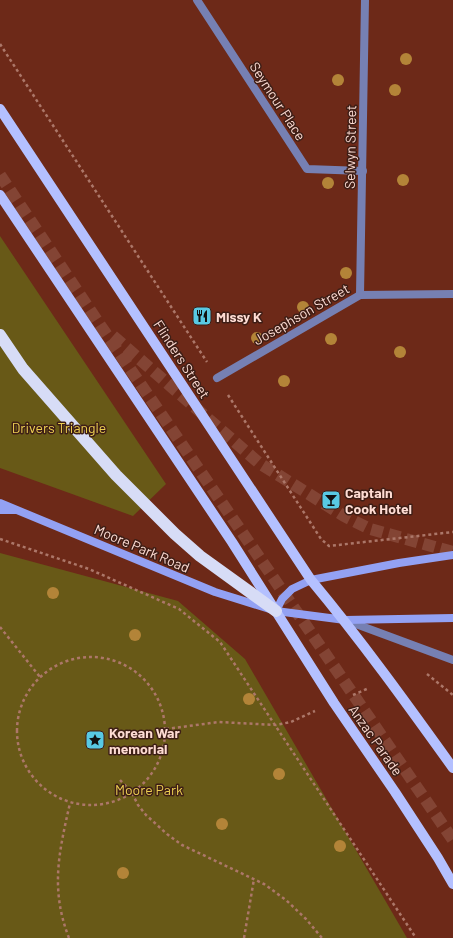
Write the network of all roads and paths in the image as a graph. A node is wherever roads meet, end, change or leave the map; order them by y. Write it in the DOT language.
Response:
graph roads {
  1 [pos="197,0"];
  2 [pos="365,0"];
  3 [pos="0,44"];
  4 [pos="0,109"];
  5 [pos="363,171"];
  6 [pos="0,195"];
  7 [pos="453,294"];
  8 [pos="360,295"];
  9 [pos="0,335"];
  10 [pos="217,378"];
  11 [pos="0,503"];
  12 [pos="0,510"];
  13 [pos="18,510"];
  14 [pos="453,532"];
  15 [pos="0,539"];
  16 [pos="453,555"];
  17 [pos="311,580"];
  18 [pos="276,611"];
  19 [pos="453,618"];
  20 [pos="345,620"];
  21 [pos="0,627"];
  22 [pos="453,660"];
  23 [pos="423,670"];
  24 [pos="40,677"];
  25 [pos="453,695"];
  26 [pos="291,722"];
  27 [pos="276,725"];
  28 [pos="166,729"];
  29 [pos="453,768"];
  30 [pos="120,780"];
  31 [pos="132,793"];
  32 [pos="70,803"];
  33 [pos="254,879"];
  34 [pos="453,884"];
  35 [pos="69,938"];
  36 [pos="244,938"];
  37 [pos="322,938"];
  38 [pos="416,938"];
  1 -- 5 [label="street, Seymour Place"];
  2 -- 5 [label="street, Selwyn Street"];
  3 -- 10 [label="path, Flinders Street"];
  4 -- 17 [label="main road, Flinders Street"];
  5 -- 8 [label="street, Selwyn Street"];
  6 -- 18 [label="main road"];
  7 -- 8 [label="street, Josephson Street"];
  8 -- 10 [label="street, Josephson Street"];
  9 -- 18 [label="highway"];
  10 -- 14 [label="path, Flinders Street"];
  11 -- 13 [label="main road, Moore Park Road"];
  12 -- 13 [label="main road"];
  13 -- 18 [label="main road, Moore Park Road"];
  15 -- 27 [label="path"];
  16 -- 17 [label="main road"];
  17 -- 18 [label="main road"];
  17 -- 20 [label="main road, Flinders Street"];
  18 -- 20 [label="main road, Moore Park Road"];
  18 -- 34 [label="main road, Anzac Parade"];
  19 -- 20 [label="main road, Moore Park Road"];
  20 -- 22 [label="street"];
  20 -- 29 [label="main road"];
  21 -- 24 [label="path"];
  23 -- 25 [label="path"];
  24 -- 28 [label="path"];
  24 -- 32 [label="path"];
  26 -- 27 [label="path"];
  27 -- 28 [label="path"];
  27 -- 38 [label="path"];
  28 -- 31 [label="path"];
  30 -- 31 [label="path"];
  31 -- 32 [label="path"];
  31 -- 33 [label="path"];
  32 -- 35 [label="path"];
  33 -- 36 [label="path"];
  33 -- 37 [label="path"];
}
